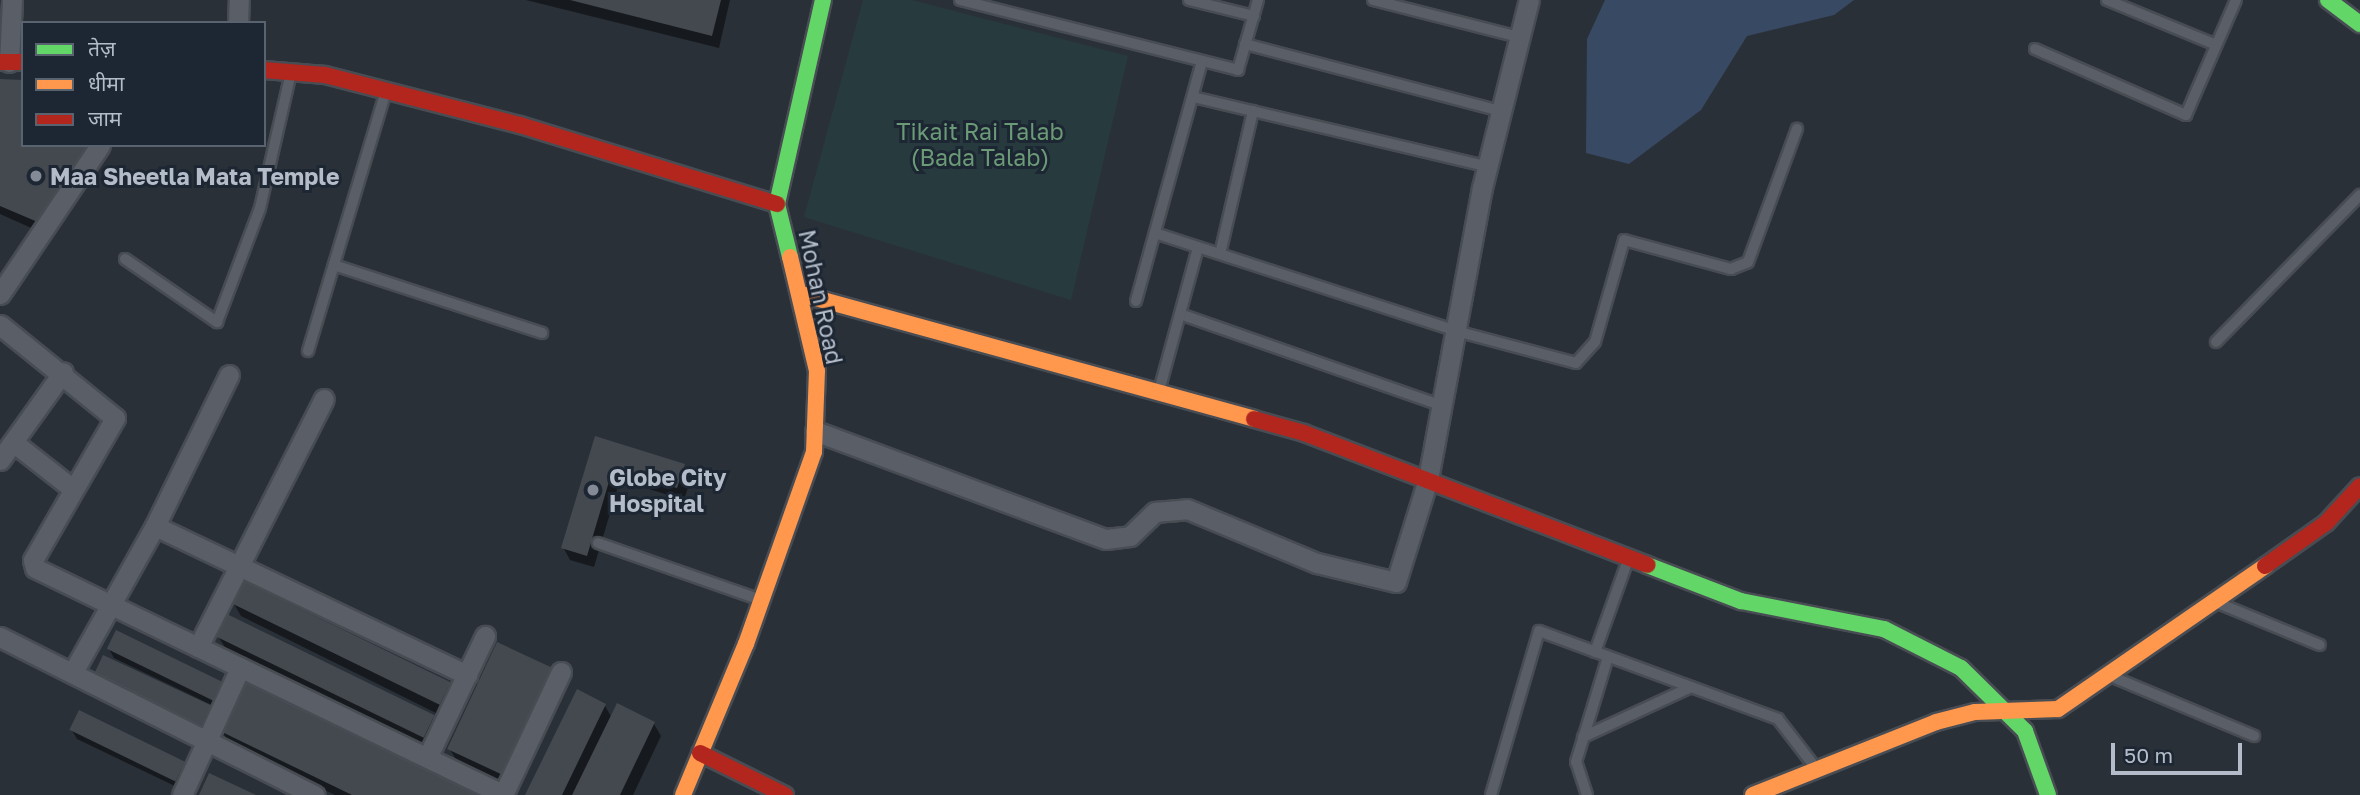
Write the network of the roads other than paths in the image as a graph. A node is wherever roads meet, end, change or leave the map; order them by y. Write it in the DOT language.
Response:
graph roads {
  1 [pos="12,0"];
  2 [pos="239,0"];
  3 [pos="823,0"];
  4 [pos="960,0"];
  5 [pos="1189,0"];
  6 [pos="1258,0"];
  7 [pos="1373,0"];
  8 [pos="1529,0"];
  9 [pos="2107,0"];
  10 [pos="2236,0"];
  11 [pos="2328,0"];
  12 [pos="1254,16"];
  13 [pos="238,21"];
  14 [pos="2360,24"];
  15 [pos="1519,37"];
  16 [pos="1245,44"];
  17 [pos="2217,45"];
  18 [pos="2035,50"];
  19 [pos="1202,61"];
  20 [pos="11,62"];
  21 [pos="266,70"];
  22 [pos="291,72"];
  23 [pos="386,91"];
  24 [pos="1193,97"];
  25 [pos="1253,111"];
  26 [pos="1501,111"];
  27 [pos="1797,129"];
  28 [pos="99,147"];
  29 [pos="1488,167"];
  30 [pos="2360,195"];
  31 [pos="777,204"];
  32 [pos="1155,233"];
  33 [pos="1198,247"];
  34 [pos="1220,254"];
  35 [pos="125,259"];
  36 [pos="334,265"];
  37 [pos="0,293"];
  38 [pos="801,294"];
  39 [pos="1136,301"];
  40 [pos="1180,314"];
  41 [pos="0,325"];
  42 [pos="1456,331"];
  43 [pos="541,333"];
  44 [pos="2216,342"];
  45 [pos="308,351"];
  46 [pos="63,372"];
  47 [pos="229,375"];
  48 [pos="1159,391"];
  49 [pos="324,399"];
  50 [pos="1441,406"];
  51 [pos="815,430"];
  52 [pos="13,442"];
  53 [pos="0,460"];
  54 [pos="1428,479"];
  55 [pos="2360,486"];
  56 [pos="73,489"];
  57 [pos="155,526"];
  58 [pos="598,543"];
  59 [pos="1629,557"];
  60 [pos="240,565"];
  61 [pos="762,601"];
  62 [pos="2214,602"];
  63 [pos="110,604"];
  64 [pos="485,636"];
  65 [pos="0,637"];
  66 [pos="2320,645"];
  67 [pos="198,647"];
  68 [pos="1595,652"];
  69 [pos="1608,657"];
  70 [pos="240,668"];
  71 [pos="74,672"];
  72 [pos="561,672"];
  73 [pos="467,675"];
  74 [pos="2109,675"];
  75 [pos="1691,687"];
  76 [pos="2002,711"];
  77 [pos="2254,736"];
  78 [pos="1583,737"];
  79 [pos="208,738"];
  80 [pos="700,753"];
  81 [pos="428,756"];
  82 [pos="1816,768"];
  83 [pos="182,795"];
  84 [pos="314,795"];
  85 [pos="504,795"];
  86 [pos="683,795"];
  87 [pos="785,795"];
  88 [pos="1491,795"];
  89 [pos="1587,795"];
  90 [pos="1754,795"];
  91 [pos="2048,795"];
  1 -- 20 [label="street"];
  2 -- 13 [label="street"];
  3 -- 31 [label="street, Mohan Road"];
  4 -- 19 [label="lane"];
  5 -- 12 [label="lane"];
  6 -- 12 [label="lane"];
  7 -- 15 [label="lane"];
  8 -- 15 [label="street"];
  9 -- 17 [label="lane"];
  10 -- 17 [label="lane"];
  11 -- 14 [label="street"];
  12 -- 16 [label="lane"];
  15 -- 26 [label="street"];
  16 -- 19 [label="lane"];
  16 -- 26 [label="lane"];
  17 -- 18 [label="lane"];
  19 -- 24 [label="lane"];
  21 -- 22 [label="street"];
  22 -- 23 [label="street"];
  22 -- 35 [label="lane"];
  23 -- 31 [label="street"];
  23 -- 36 [label="lane"];
  24 -- 25 [label="lane"];
  24 -- 32 [label="lane"];
  25 -- 29 [label="lane"];
  25 -- 34 [label="lane"];
  26 -- 29 [label="street"];
  27 -- 42 [label="lane"];
  28 -- 37 [label="street"];
  29 -- 42 [label="street"];
  30 -- 44 [label="lane"];
  31 -- 38 [label="street, Mohan Road"];
  32 -- 33 [label="lane"];
  32 -- 39 [label="lane"];
  33 -- 34 [label="lane"];
  33 -- 40 [label="lane"];
  34 -- 42 [label="lane"];
  36 -- 43 [label="lane"];
  36 -- 45 [label="lane"];
  38 -- 48 [label="street"];
  38 -- 51 [label="street, Mohan Road"];
  40 -- 48 [label="lane"];
  40 -- 50 [label="lane"];
  41 -- 46 [label="street"];
  42 -- 50 [label="street"];
  46 -- 52 [label="street"];
  46 -- 56 [label="street"];
  47 -- 57 [label="street"];
  48 -- 54 [label="street"];
  49 -- 60 [label="street"];
  50 -- 54 [label="street"];
  51 -- 54 [label="street"];
  51 -- 61 [label="street, Mohan Road"];
  52 -- 53 [label="street"];
  52 -- 56 [label="street"];
  54 -- 59 [label="street"];
  55 -- 62 [label="street"];
  56 -- 63 [label="street"];
  57 -- 60 [label="street"];
  57 -- 63 [label="street"];
  58 -- 61 [label="lane"];
  59 -- 68 [label="lane"];
  59 -- 76 [label="street"];
  60 -- 67 [label="street"];
  60 -- 73 [label="street"];
  61 -- 80 [label="street, Mohan Road"];
  62 -- 66 [label="lane"];
  62 -- 74 [label="street"];
  63 -- 67 [label="street"];
  63 -- 71 [label="street"];
  64 -- 73 [label="street"];
  65 -- 71 [label="street"];
  67 -- 70 [label="street"];
  68 -- 69 [label="lane"];
  68 -- 88 [label="lane"];
  69 -- 75 [label="lane"];
  69 -- 78 [label="lane"];
  70 -- 79 [label="street"];
  70 -- 81 [label="street"];
  71 -- 79 [label="street"];
  72 -- 85 [label="street"];
  73 -- 81 [label="street"];
  74 -- 76 [label="street"];
  74 -- 77 [label="lane"];
  75 -- 78 [label="lane"];
  75 -- 82 [label="lane"];
  76 -- 82 [label="street"];
  76 -- 91 [label="street"];
  78 -- 89 [label="lane"];
  79 -- 83 [label="street"];
  79 -- 84 [label="street"];
  80 -- 86 [label="street, Mohan Road"];
  80 -- 87 [label="street"];
  81 -- 85 [label="street"];
  82 -- 90 [label="street"];
}
